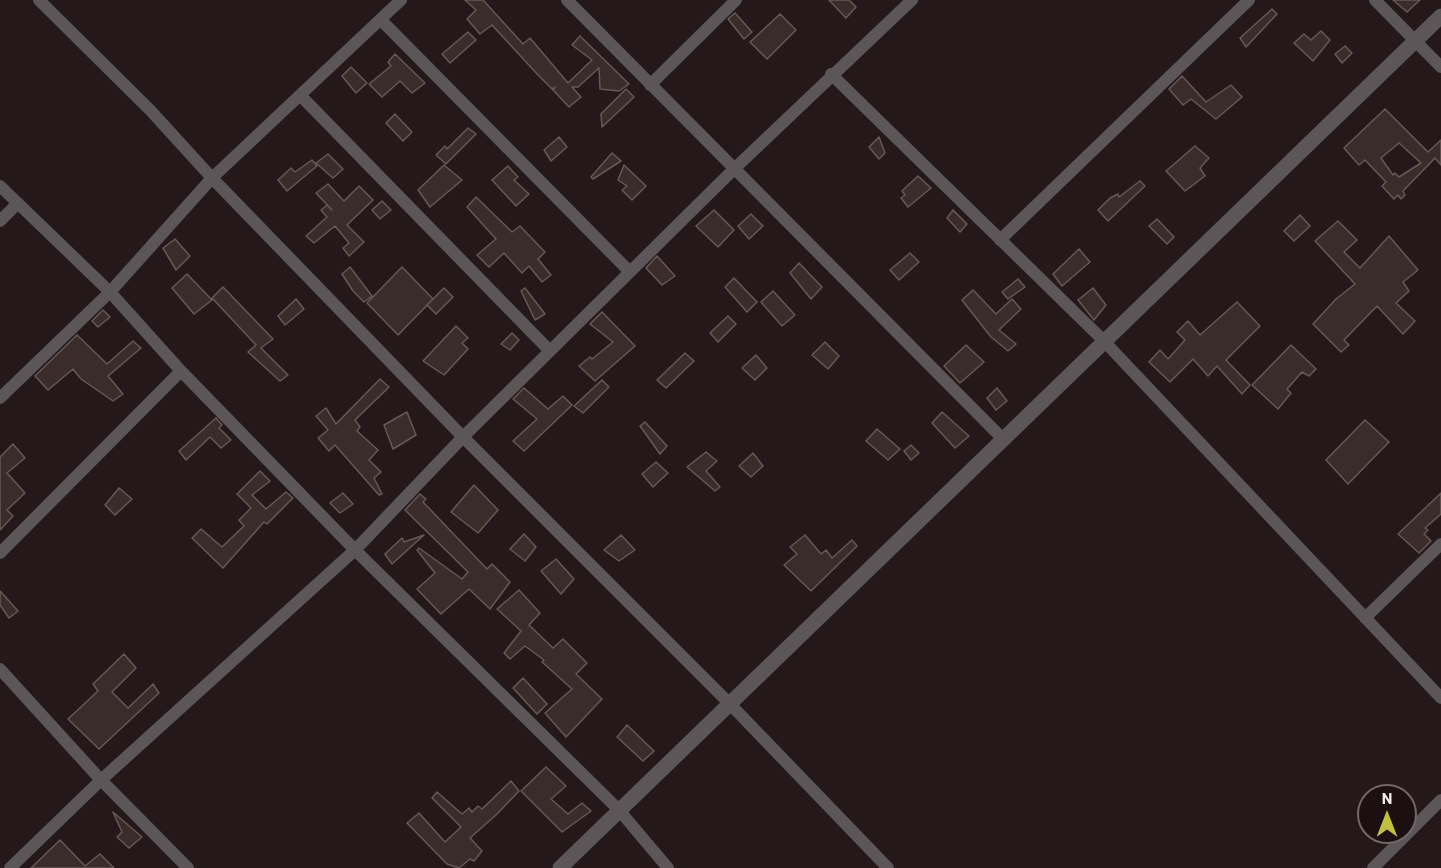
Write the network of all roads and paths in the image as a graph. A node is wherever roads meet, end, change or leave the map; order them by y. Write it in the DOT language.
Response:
graph roads {
  1 [pos="39,0"];
  2 [pos="401,0"];
  3 [pos="567,0"];
  4 [pos="736,0"];
  5 [pos="912,0"];
  6 [pos="1249,0"];
  7 [pos="1375,0"];
  8 [pos="1441,15"];
  9 [pos="381,20"];
  10 [pos="1413,42"];
  11 [pos="1441,67"];
  12 [pos="831,74"];
  13 [pos="650,85"];
  14 [pos="300,95"];
  15 [pos="733,170"];
  16 [pos="212,178"];
  17 [pos="0,186"];
  18 [pos="18,203"];
  19 [pos="0,221"];
  20 [pos="1000,240"];
  21 [pos="630,272"];
  22 [pos="110,292"];
  23 [pos="1103,340"];
  24 [pos="550,351"];
  25 [pos="181,371"];
  26 [pos="0,399"];
  27 [pos="463,437"];
  28 [pos="1002,438"];
  29 [pos="1441,544"];
  30 [pos="355,550"];
  31 [pos="0,553"];
  32 [pos="1365,618"];
  33 [pos="0,669"];
  34 [pos="1441,698"];
  35 [pos="729,702"];
  36 [pos="101,780"];
  37 [pos="1441,800"];
  38 [pos="619,810"];
  39 [pos="10,868"];
  40 [pos="188,868"];
  41 [pos="560,868"];
  42 [pos="668,868"];
  43 [pos="888,868"];
  44 [pos="1373,868"];
  1 -- 16 [label="street"];
  2 -- 9 [label="street"];
  3 -- 13 [label="street"];
  4 -- 13 [label="street"];
  5 -- 12 [label="street"];
  6 -- 20 [label="street"];
  7 -- 10 [label="street"];
  8 -- 10 [label="street"];
  9 -- 14 [label="street"];
  9 -- 21 [label="street"];
  10 -- 11 [label="street"];
  10 -- 23 [label="street"];
  12 -- 15 [label="street"];
  12 -- 20 [label="street"];
  13 -- 15 [label="street"];
  14 -- 16 [label="street"];
  14 -- 24 [label="street"];
  15 -- 21 [label="street"];
  15 -- 28 [label="street"];
  16 -- 22 [label="street"];
  16 -- 27 [label="street"];
  17 -- 18 [label="street"];
  18 -- 19 [label="street"];
  18 -- 22 [label="street"];
  20 -- 23 [label="street"];
  21 -- 24 [label="street"];
  22 -- 25 [label="street"];
  22 -- 26 [label="street"];
  23 -- 28 [label="street"];
  23 -- 32 [label="street"];
  24 -- 27 [label="street"];
  25 -- 30 [label="street"];
  25 -- 31 [label="street"];
  27 -- 30 [label="street"];
  27 -- 35 [label="street"];
  28 -- 35 [label="street"];
  29 -- 32 [label="street"];
  30 -- 36 [label="street"];
  30 -- 38 [label="street"];
  32 -- 34 [label="street"];
  33 -- 36 [label="street"];
  35 -- 38 [label="street"];
  35 -- 43 [label="street"];
  36 -- 39 [label="street"];
  36 -- 40 [label="street"];
  37 -- 44 [label="street"];
  38 -- 41 [label="street"];
  38 -- 42 [label="street"];
}
